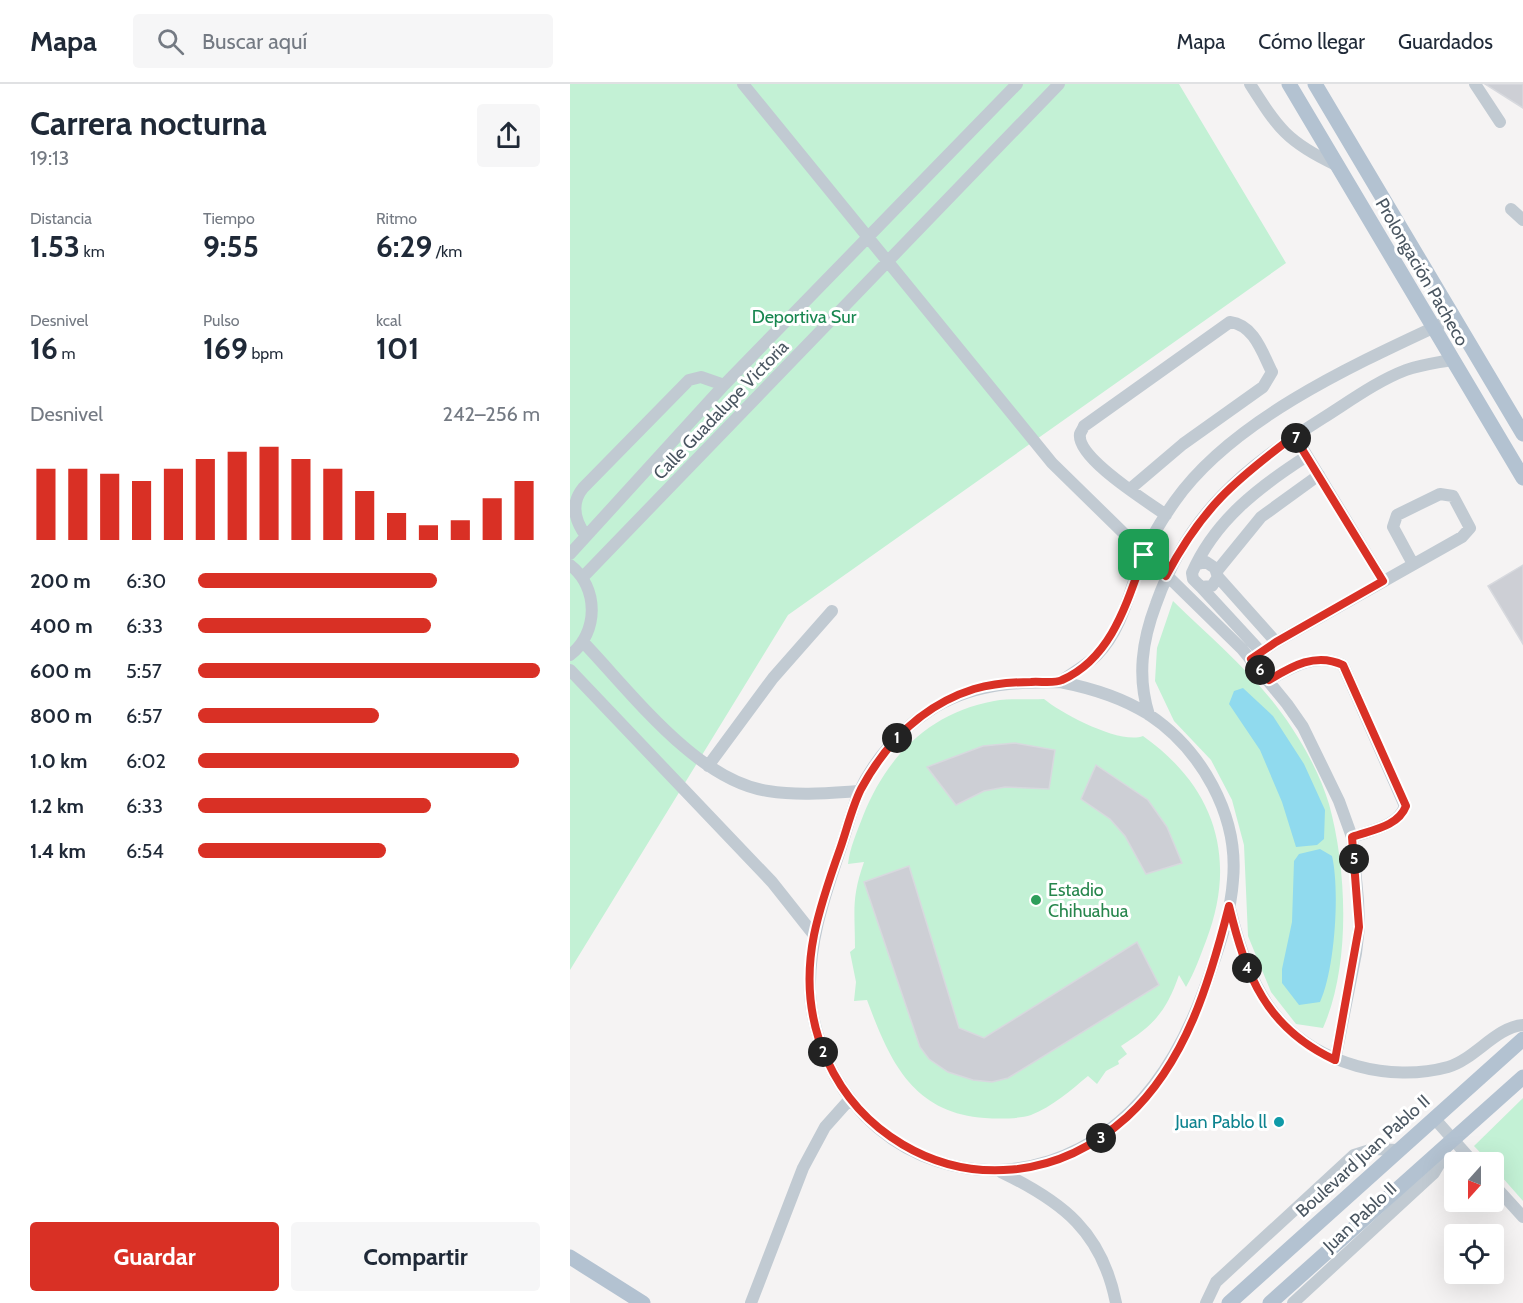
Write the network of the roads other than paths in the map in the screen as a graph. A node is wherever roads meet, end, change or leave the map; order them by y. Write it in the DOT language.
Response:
graph roads {
  1 [pos="743,84"];
  2 [pos="1017,84"];
  3 [pos="1059,84"];
  4 [pos="1250,84"];
  5 [pos="1289,84"];
  6 [pos="1315,84"];
  7 [pos="1475,84"];
  8 [pos="1500,122"];
  9 [pos="1336,165"];
  10 [pos="1511,209"];
  11 [pos="1523,220"];
  12 [pos="868,239"];
  13 [pos="889,262"];
  14 [pos="1454,318"];
  15 [pos="1432,328"];
  16 [pos="1451,360"];
  17 [pos="724,385"];
  18 [pos="1523,434"];
  19 [pos="1294,436"];
  20 [pos="1307,456"];
  21 [pos="1318,475"];
  22 [pos="1523,478"];
  23 [pos="1130,489"];
  24 [pos="1245,500"];
  25 [pos="1166,515"];
  26 [pos="1261,517"];
  27 [pos="586,536"];
  28 [pos="570,554"];
  29 [pos="1144,555"];
  30 [pos="1198,564"];
  31 [pos="1413,564"];
  32 [pos="570,565"];
  33 [pos="1217,574"];
  34 [pos="1166,576"];
  35 [pos="582,578"];
  36 [pos="1383,581"];
  37 [pos="1201,587"];
  38 [pos="832,611"];
  39 [pos="1254,615"];
  40 [pos="1238,628"];
  41 [pos="583,642"];
  42 [pos="1276,642"];
  43 [pos="570,655"];
  44 [pos="1256,656"];
  45 [pos="570,670"];
  46 [pos="1269,680"];
  47 [pos="1060,682"];
  48 [pos="1149,715"];
  49 [pos="708,766"];
  50 [pos="860,791"];
  51 [pos="1352,837"];
  52 [pos="1229,906"];
  53 [pos="814,935"];
  54 [pos="1523,1025"];
  55 [pos="1523,1039"];
  56 [pos="1335,1060"];
  57 [pos="1523,1077"];
  58 [pos="850,1100"];
  59 [pos="1434,1118"];
  60 [pos="1452,1140"];
  61 [pos="1398,1150"];
  62 [pos="1463,1152"];
  63 [pos="1001,1172"];
  64 [pos="1504,1196"];
  65 [pos="1523,1217"];
  66 [pos="570,1257"];
  67 [pos="1327,1262"];
  68 [pos="1252,1282"];
  69 [pos="643,1303"];
  70 [pos="751,1303"];
  71 [pos="1116,1303"];
  72 [pos="1206,1303"];
  73 [pos="1229,1303"];
  74 [pos="1239,1303"];
  75 [pos="1270,1303"];
  76 [pos="1293,1303"];
  1 -- 12 [label="lane"];
  2 -- 12 [label="lane, Calle Guadalupe Victoria"];
  3 -- 13 [label="lane, Calle Guadalupe Victoria"];
  4 -- 9 [label="lane"];
  5 -- 9 [label="main road, Prolongación Pacheco"];
  6 -- 14 [label="main road, Prolongación Pacheco"];
  7 -- 8 [label="lane"];
  9 -- 15 [label="main road, Prolongación Pacheco"];
  10 -- 11 [label="lane"];
  12 -- 13 [label="lane"];
  12 -- 17 [label="lane, Calle Guadalupe Victoria"];
  13 -- 29 [label="lane"];
  13 -- 35 [label="lane, Calle Guadalupe Victoria"];
  14 -- 15 [label="lane"];
  14 -- 18 [label="main road, Prolongación Pacheco"];
  15 -- 16 [label="main road, Prolongación Pacheco"];
  15 -- 25 [label="lane"];
  16 -- 19 [label="lane"];
  16 -- 22 [label="main road, Prolongación Pacheco"];
  17 -- 27 [label="lane, Calle Guadalupe Victoria"];
  17 -- 27 [label="lane"];
  19 -- 20 [label="lane"];
  19 -- 34 [label="lane"];
  20 -- 21 [label="lane"];
  20 -- 24 [label="lane"];
  21 -- 26 [label="lane"];
  21 -- 36 [label="lane"];
  23 -- 23 [label="lane"];
  23 -- 25 [label="lane"];
  24 -- 26 [label="lane"];
  24 -- 30 [label="lane"];
  25 -- 29 [label="lane"];
  26 -- 33 [label="lane"];
  27 -- 28 [label="lane, Calle Guadalupe Victoria"];
  29 -- 34 [label="lane"];
  29 -- 47 [label="lane"];
  30 -- 33 [label="lane"];
  30 -- 37 [label="lane"];
  31 -- 31 [label="lane"];
  31 -- 36 [label="lane"];
  32 -- 35 [label="lane"];
  33 -- 37 [label="lane"];
  33 -- 39 [label="lane"];
  34 -- 44 [label="lane"];
  34 -- 48 [label="lane"];
  35 -- 41 [label="lane"];
  36 -- 42 [label="lane"];
  37 -- 40 [label="lane"];
  38 -- 49 [label="lane"];
  39 -- 40 [label="lane"];
  39 -- 42 [label="lane"];
  40 -- 44 [label="lane"];
  41 -- 43 [label="lane"];
  41 -- 49 [label="lane"];
  42 -- 44 [label="lane"];
  44 -- 46 [label="lane"];
  45 -- 53 [label="lane"];
  46 -- 51 [label="lane"];
  46 -- 51 [label="lane"];
  47 -- 48 [label="lane"];
  47 -- 50 [label="lane"];
  48 -- 52 [label="lane"];
  49 -- 50 [label="lane"];
  50 -- 53 [label="lane"];
  51 -- 56 [label="lane"];
  52 -- 56 [label="lane"];
  52 -- 63 [label="lane"];
  53 -- 58 [label="lane"];
  54 -- 56 [label="lane"];
  55 -- 59 [label="main road, Boulevard Juan Pablo II"];
  57 -- 60 [label="main road"];
  58 -- 63 [label="lane"];
  58 -- 70 [label="lane"];
  59 -- 60 [label="lane"];
  59 -- 61 [label="main road, Boulevard Juan Pablo II"];
  60 -- 62 [label="lane"];
  60 -- 67 [label="main road"];
  61 -- 68 [label="main road, Boulevard Juan Pablo II"];
  61 -- 72 [label="lane"];
  63 -- 71 [label="lane"];
  64 -- 65 [label="lane"];
  66 -- 69 [label="main road"];
  67 -- 75 [label="main road"];
  67 -- 76 [label="lane, Juan Pablo II"];
  68 -- 73 [label="main road, Boulevard Juan Pablo II"];
  68 -- 74 [label="main road"];
}
